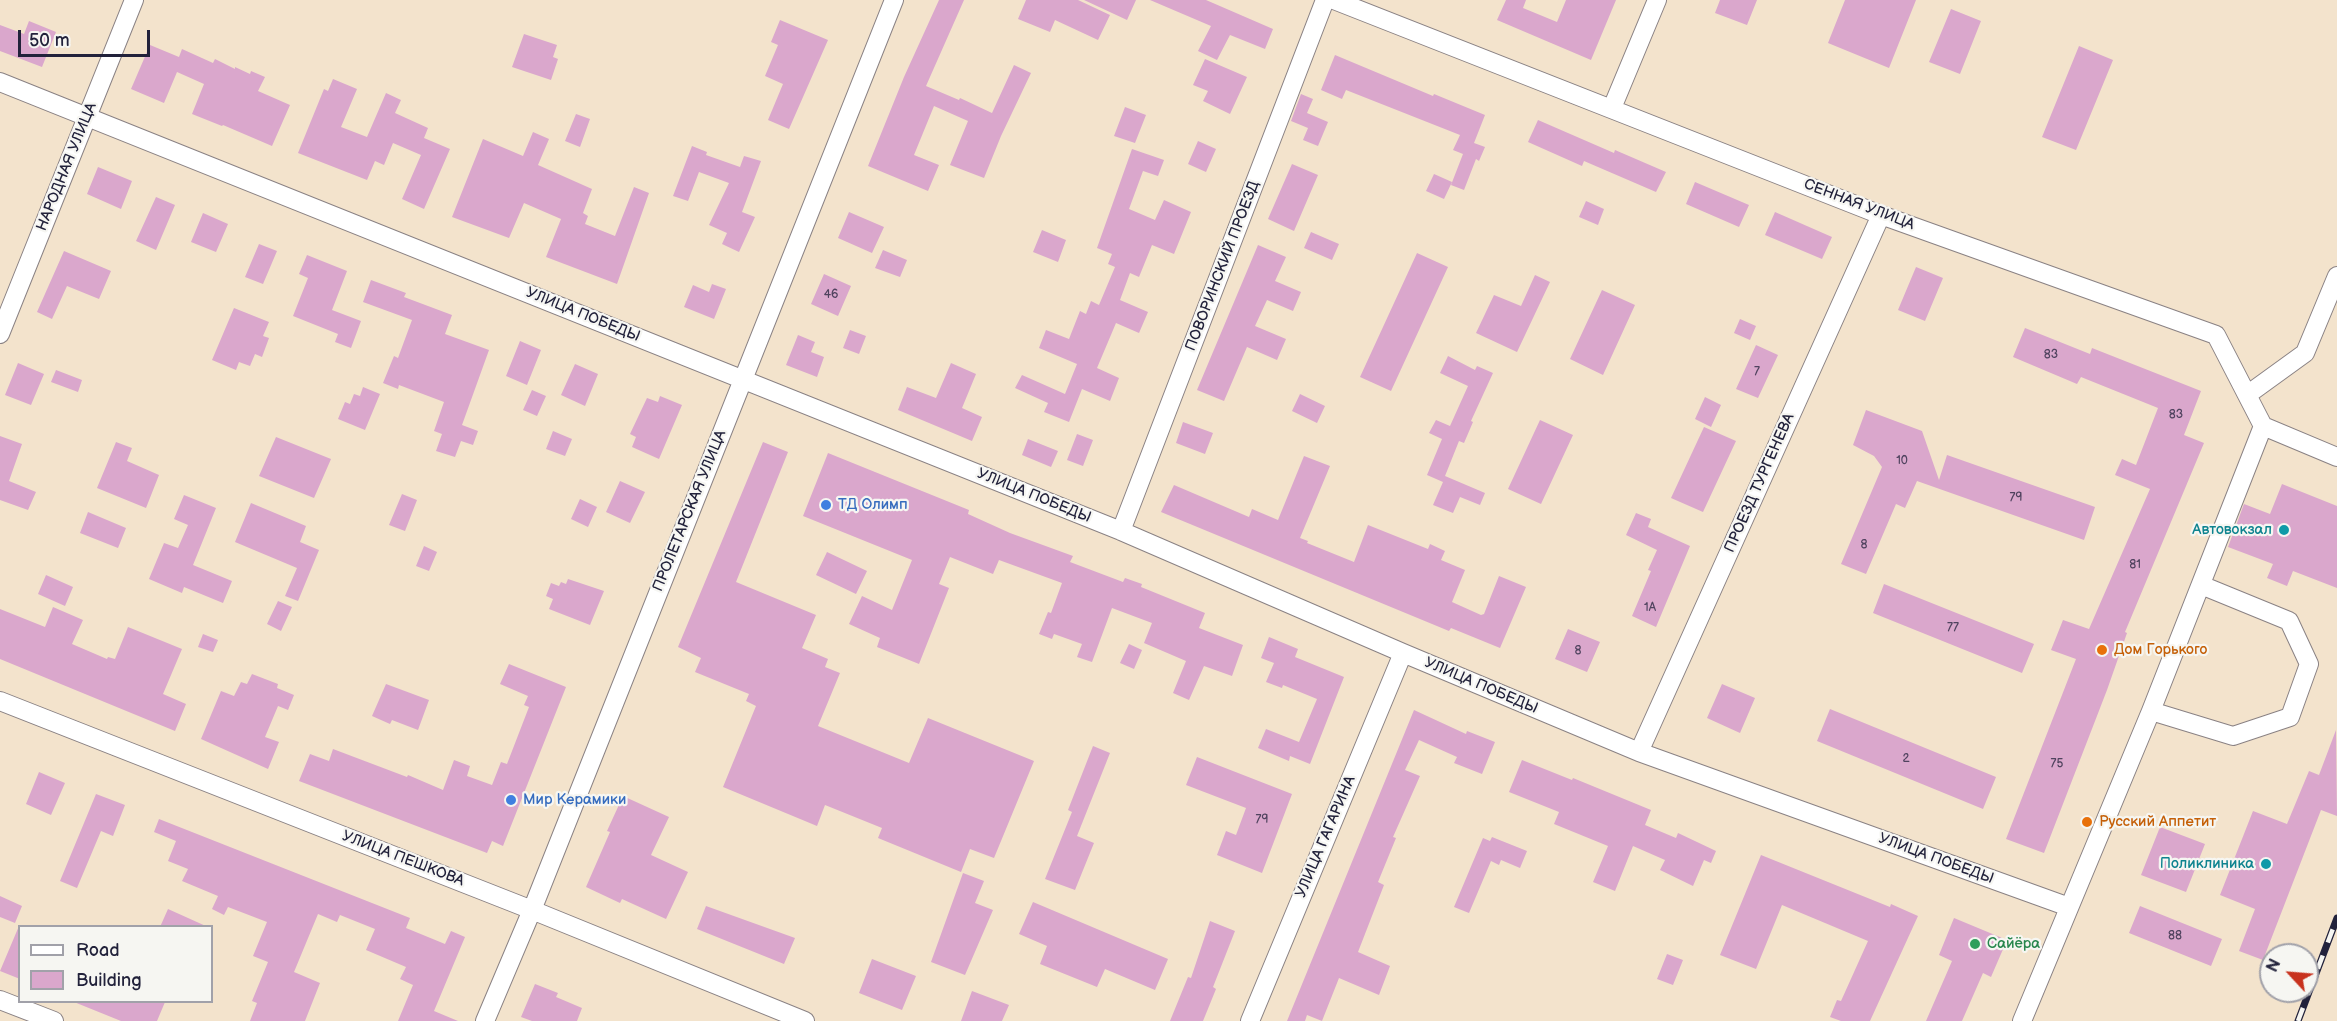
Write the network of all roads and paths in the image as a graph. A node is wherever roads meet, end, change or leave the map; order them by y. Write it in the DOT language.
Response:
graph roads {
  1 [pos="134,0"];
  2 [pos="894,0"];
  3 [pos="1325,0"];
  4 [pos="1334,0"];
  5 [pos="1657,0"];
  6 [pos="0,82"];
  7 [pos="1612,108"];
  8 [pos="88,116"];
  9 [pos="1881,215"];
  10 [pos="2337,276"];
  11 [pos="0,334"];
  12 [pos="742,378"];
  13 [pos="2247,396"];
  14 [pos="2263,426"];
  15 [pos="2337,457"];
  16 [pos="1121,531"];
  17 [pos="2201,585"];
  18 [pos="1403,653"];
  19 [pos="0,701"];
  20 [pos="2151,711"];
  21 [pos="1639,752"];
  22 [pos="2069,907"];
  23 [pos="532,910"];
  24 [pos="0,1000"];
  25 [pos="54,1021"];
  26 [pos="485,1021"];
  27 [pos="806,1021"];
  28 [pos="1250,1021"];
  29 [pos="2022,1021"];
  1 -- 8 [label="street, НАРОДНАЯ УЛИЦА"];
  2 -- 12 [label="street, ПРОЛЕТАРСКАЯ УЛИЦА"];
  3 -- 16 [label="street, ПОВОРИНСКИЙ ПРОЕЗД"];
  4 -- 7 [label="street, СЕННАЯ УЛИЦА"];
  5 -- 7 [label="street"];
  6 -- 8 [label="street, УЛИЦА ПОБЕДЫ"];
  7 -- 9 [label="street, СЕННАЯ УЛИЦА"];
  8 -- 11 [label="street, НАРОДНАЯ УЛИЦА"];
  8 -- 12 [label="street, УЛИЦА ПОБЕДЫ"];
  9 -- 13 [label="street, СЕННАЯ УЛИЦА"];
  9 -- 21 [label="street, ПРОЕЗД ТУРГЕНЕВА"];
  10 -- 13 [label="street"];
  12 -- 16 [label="street, УЛИЦА ПОБЕДЫ"];
  12 -- 23 [label="street, ПРОЛЕТАРСКАЯ УЛИЦА"];
  13 -- 14 [label="street, СЕННАЯ УЛИЦА"];
  14 -- 15 [label="street"];
  14 -- 17 [label="street"];
  16 -- 18 [label="street, УЛИЦА ПОБЕДЫ"];
  17 -- 20 [label="street"];
  17 -- 20 [label="street"];
  18 -- 21 [label="street, УЛИЦА ПОБЕДЫ"];
  18 -- 28 [label="street, УЛИЦА ГАГАРИНА"];
  19 -- 23 [label="street, УЛИЦА ПЕШКОВА"];
  20 -- 22 [label="street"];
  21 -- 22 [label="street, УЛИЦА ПОБЕДЫ"];
  22 -- 29 [label="street"];
  23 -- 26 [label="street, ПРОЛЕТАРСКАЯ УЛИЦА"];
  23 -- 27 [label="street, УЛИЦА ПЕШКОВА"];
  24 -- 25 [label="street"];
}
